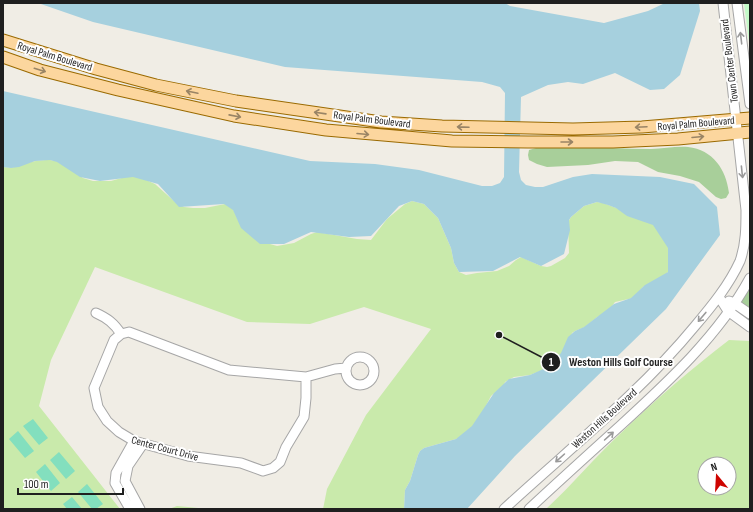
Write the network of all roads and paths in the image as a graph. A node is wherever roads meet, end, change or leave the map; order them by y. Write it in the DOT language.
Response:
graph roads {
  1 [pos="723,3"];
  2 [pos="737,3"];
  3 [pos="3,40"];
  4 [pos="3,57"];
  5 [pos="750,104"];
  6 [pos="750,118"];
  7 [pos="736,119"];
  8 [pos="750,132"];
  9 [pos="738,133"];
  10 [pos="750,278"];
  11 [pos="719,297"];
  12 [pos="734,303"];
  13 [pos="728,311"];
  14 [pos="96,313"];
  15 [pos="750,314"];
  16 [pos="750,327"];
  17 [pos="121,334"];
  18 [pos="346,368"];
  19 [pos="306,377"];
  20 [pos="138,443"];
  21 [pos="121,473"];
  22 [pos="130,509"];
  23 [pos="140,509"];
  24 [pos="504,509"];
  25 [pos="529,509"];
  1 -- 7 [label="street, Town Center Boulevard"];
  5 -- 2 [label="street, Town Center Boulevard, one-way"];
  7 -- 3 [label="main road, Royal Palm Boulevard, one-way"];
  4 -- 9 [label="main road, Royal Palm Boulevard, one-way"];
  6 -- 7 [label="main road, Royal Palm Boulevard"];
  7 -- 9 [label="street, Weston Hills Boulevard"];
  8 -- 9 [label="main road, Royal Palm Boulevard"];
  9 -- 11 [label="street, Weston Hills Boulevard, one-way"];
  10 -- 12 [label="street, Weston Hills Boulevard"];
  11 -- 12 [label="street"];
  11 -- 13 [label="street"];
  11 -- 24 [label="street, Weston Hills Boulevard, one-way"];
  12 -- 13 [label="street, Weston Hills Boulevard"];
  12 -- 15 [label="street"];
  13 -- 16 [label="street"];
  25 -- 13 [label="street, Weston Hills Boulevard, one-way"];
  14 -- 17 [label="street"];
  17 -- 19 [label="street"];
  17 -- 20 [label="street, Center Court Drive"];
  18 -- 19 [label="street"];
  19 -- 20 [label="street, Center Court Drive"];
  20 -- 21 [label="street"];
  21 -- 22 [label="street"];
  21 -- 23 [label="street"];
}
